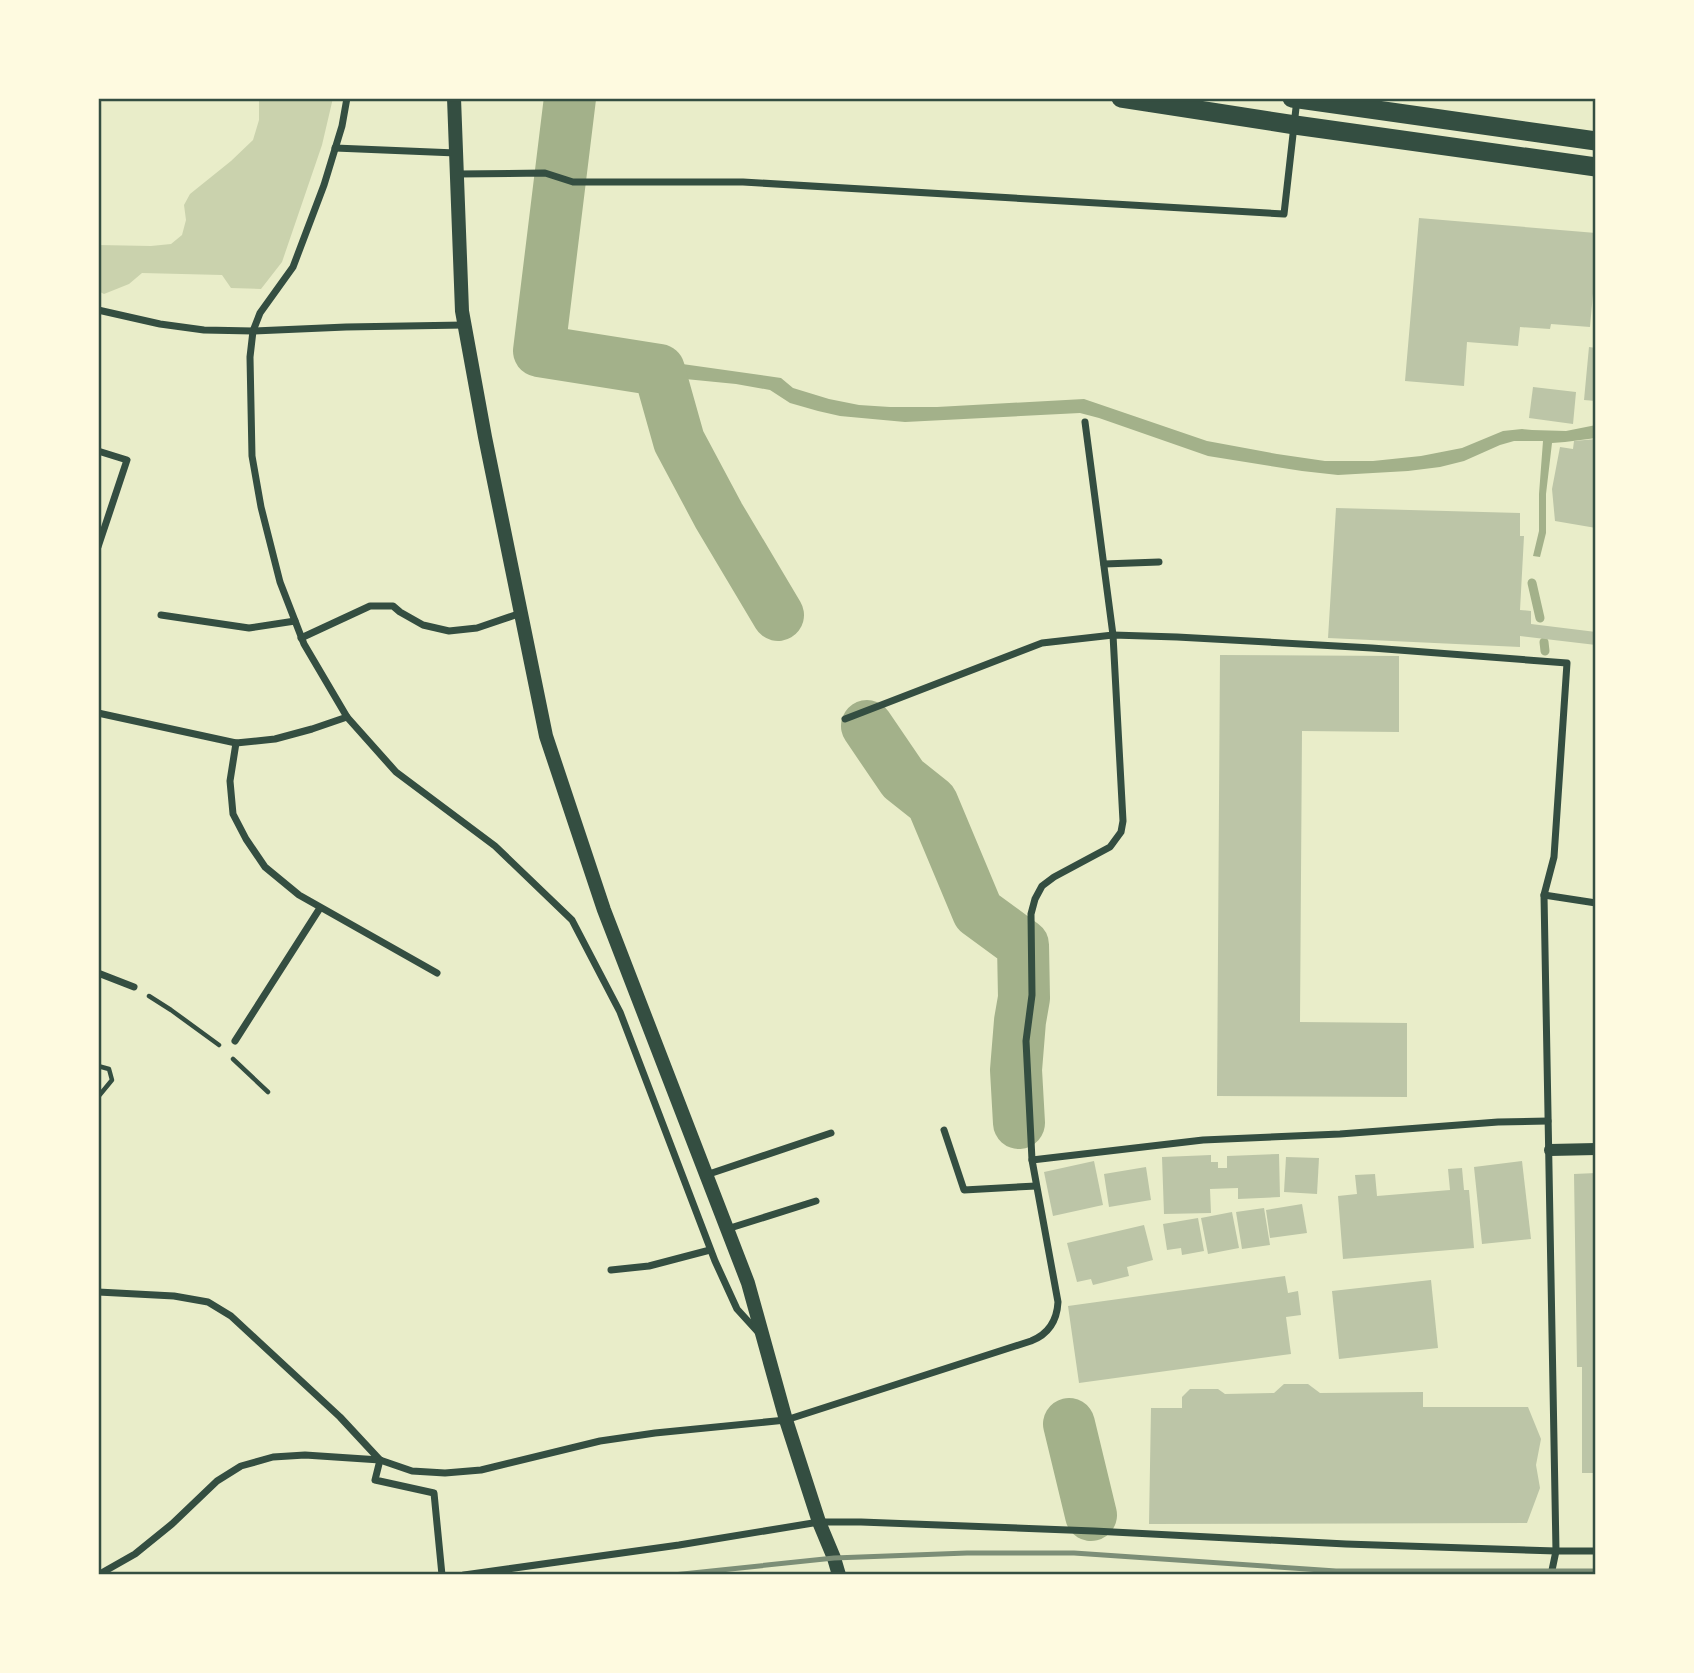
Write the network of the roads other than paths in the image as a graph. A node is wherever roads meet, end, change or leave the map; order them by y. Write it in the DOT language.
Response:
graph roads {
  1 [pos="347,98"];
  2 [pos="454,98"];
  3 [pos="1121,98"];
  4 [pos="1292,98"];
  5 [pos="1297,99"];
  6 [pos="1295,125"];
  7 [pos="1596,141"];
  8 [pos="335,148"];
  9 [pos="456,153"];
  10 [pos="1596,167"];
  11 [pos="457,174"];
  12 [pos="98,310"];
  13 [pos="464,325"];
  14 [pos="253,331"];
  15 [pos="1085,422"];
  16 [pos="98,452"];
  17 [pos="98,547"];
  18 [pos="1159,562"];
  19 [pos="1104,565"];
  20 [pos="521,613"];
  21 [pos="161,615"];
  22 [pos="295,621"];
  23 [pos="1113,635"];
  24 [pos="301,638"];
  25 [pos="98,713"];
  26 [pos="347,717"];
  27 [pos="845,719"];
  28 [pos="236,743"];
  29 [pos="1544,895"];
  30 [pos="1596,903"];
  31 [pos="320,908"];
  32 [pos="98,973"];
  33 [pos="437,973"];
  34 [pos="134,987"];
  35 [pos="235,1041"];
  36 [pos="1548,1121"];
  37 [pos="944,1130"];
  38 [pos="831,1133"];
  39 [pos="1596,1149"];
  40 [pos="1550,1150"];
  41 [pos="1032,1160"];
  42 [pos="706,1175"];
  43 [pos="1036,1186"];
  44 [pos="816,1202"];
  45 [pos="727,1229"];
  46 [pos="710,1250"];
  47 [pos="611,1270"];
  48 [pos="98,1292"];
  49 [pos="763,1336"];
  50 [pos="786,1420"];
  51 [pos="380,1460"];
  52 [pos="819,1522"];
  53 [pos="1556,1551"];
  54 [pos="1596,1551"];
  55 [pos="98,1575"];
  56 [pos="442,1575"];
  57 [pos="464,1575"];
  58 [pos="839,1575"];
  59 [pos="1551,1575"];
  1 -- 8 [label="street"];
  2 -- 9 [label="main road"];
  3 -- 6 [label="highway"];
  4 -- 5 [label="highway"];
  5 -- 6 [label="street"];
  5 -- 7 [label="highway"];
  6 -- 10 [label="highway"];
  6 -- 11 [label="street"];
  8 -- 9 [label="street"];
  8 -- 14 [label="street"];
  9 -- 11 [label="main road"];
  11 -- 13 [label="main road"];
  12 -- 14 [label="street"];
  13 -- 14 [label="street"];
  13 -- 20 [label="main road"];
  14 -- 22 [label="street"];
  15 -- 19 [label="street"];
  16 -- 17 [label="street"];
  18 -- 19 [label="street"];
  19 -- 23 [label="street"];
  20 -- 24 [label="street"];
  20 -- 42 [label="main road"];
  21 -- 22 [label="street"];
  22 -- 24 [label="street"];
  23 -- 27 [label="street"];
  23 -- 29 [label="street"];
  23 -- 41 [label="street"];
  24 -- 26 [label="street"];
  25 -- 28 [label="street"];
  26 -- 28 [label="street"];
  26 -- 46 [label="street"];
  28 -- 31 [label="street"];
  29 -- 30 [label="street"];
  29 -- 36 [label="street"];
  31 -- 33 [label="street"];
  31 -- 35 [label="street"];
  32 -- 34 [label="street"];
  36 -- 40 [label="street"];
  36 -- 41 [label="street"];
  37 -- 43 [label="street"];
  38 -- 42 [label="street"];
  39 -- 40 [label="street"];
  40 -- 53 [label="street"];
  41 -- 43 [label="street"];
  42 -- 45 [label="main road"];
  43 -- 50 [label="street"];
  44 -- 45 [label="street"];
  45 -- 49 [label="main road"];
  46 -- 47 [label="street"];
  46 -- 49 [label="street"];
  48 -- 51 [label="street"];
  49 -- 50 [label="main road"];
  50 -- 51 [label="street"];
  50 -- 52 [label="main road"];
  51 -- 55 [label="street"];
  51 -- 56 [label="street"];
  52 -- 53 [label="street"];
  52 -- 57 [label="street"];
  52 -- 58 [label="main road"];
  53 -- 54 [label="street"];
  53 -- 59 [label="street"];
}
